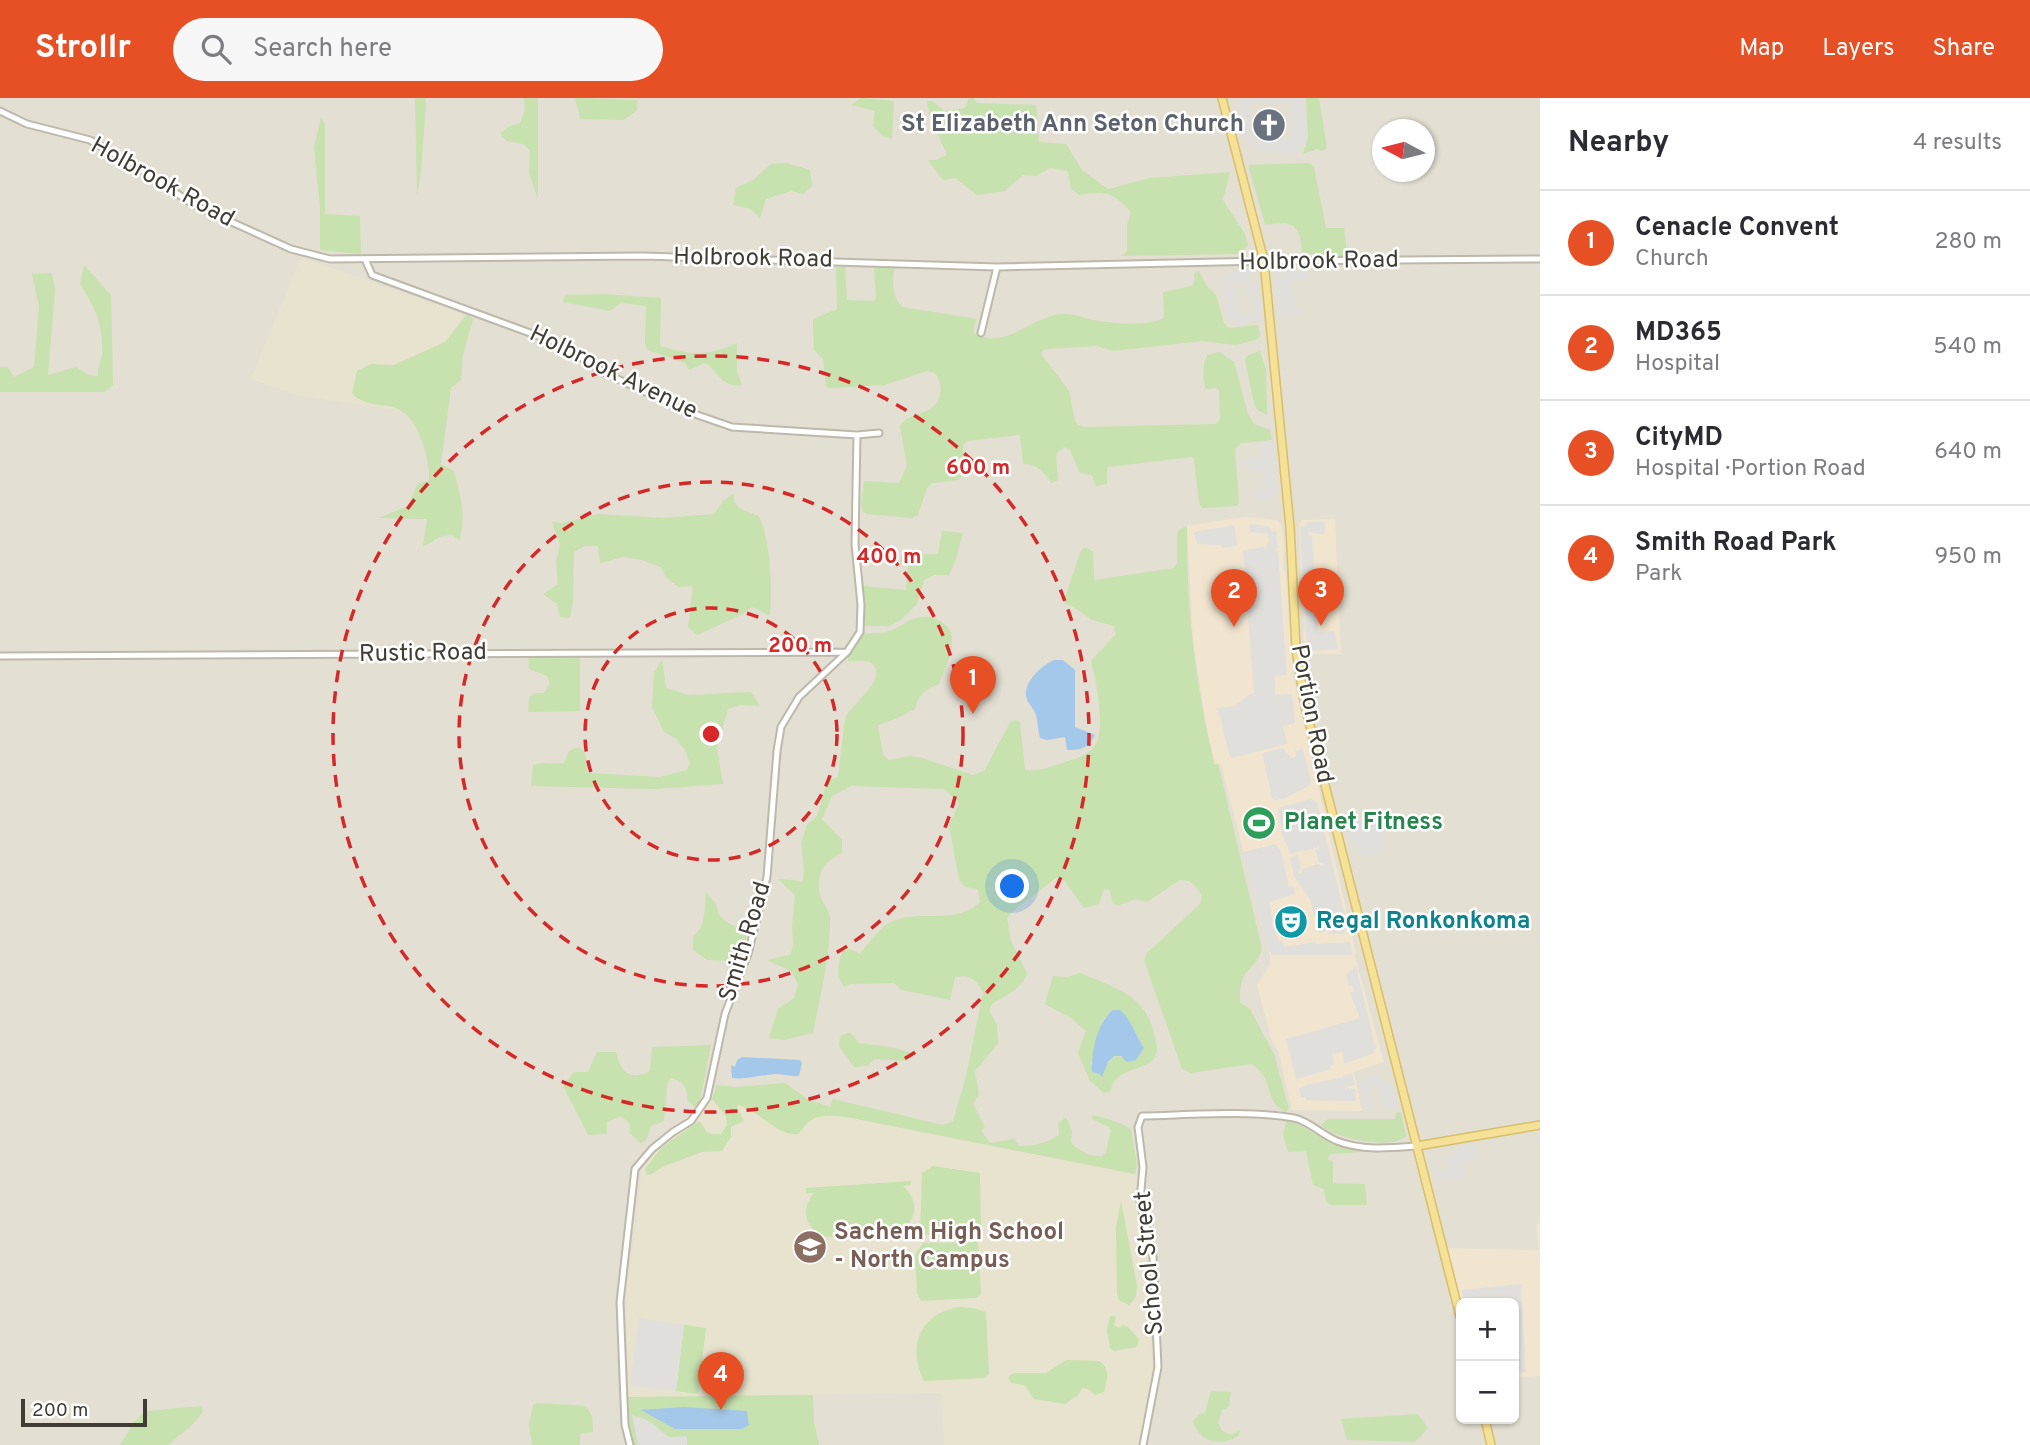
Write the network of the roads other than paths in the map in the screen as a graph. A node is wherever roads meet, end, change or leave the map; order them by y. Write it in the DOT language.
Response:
graph roads {
  1 [pos="1222,98"];
  2 [pos="0,111"];
  3 [pos="365,258"];
  4 [pos="1540,259"];
  5 [pos="1264,261"];
  6 [pos="997,267"];
  7 [pos="981,333"];
  8 [pos="878,433"];
  9 [pos="858,435"];
  10 [pos="847,652"];
  11 [pos="0,656"];
  12 [pos="1540,1125"];
  13 [pos="1418,1146"];
  14 [pos="1456,1300"];
  15 [pos="1486,1424"];
  16 [pos="630,1445"];
  17 [pos="1143,1445"];
  18 [pos="1491,1445"];
  1 -- 5 [label="main road, Portion Road"];
  2 -- 3 [label="street, Holbrook Road"];
  3 -- 6 [label="street, Holbrook Road"];
  3 -- 9 [label="street, Holbrook Avenue"];
  4 -- 5 [label="street, Holbrook Road"];
  5 -- 6 [label="street, Holbrook Road"];
  5 -- 13 [label="main road, Portion Road"];
  6 -- 7 [label="street"];
  8 -- 9 [label="street, Holbrook Avenue"];
  9 -- 10 [label="street, Smith Road"];
  10 -- 11 [label="street, Rustic Road"];
  10 -- 16 [label="street, Smith Road"];
  12 -- 13 [label="main road"];
  13 -- 14 [label="main road, Portion Road"];
  13 -- 17 [label="street, School Street"];
  15 -- 18 [label="main road"];
}
